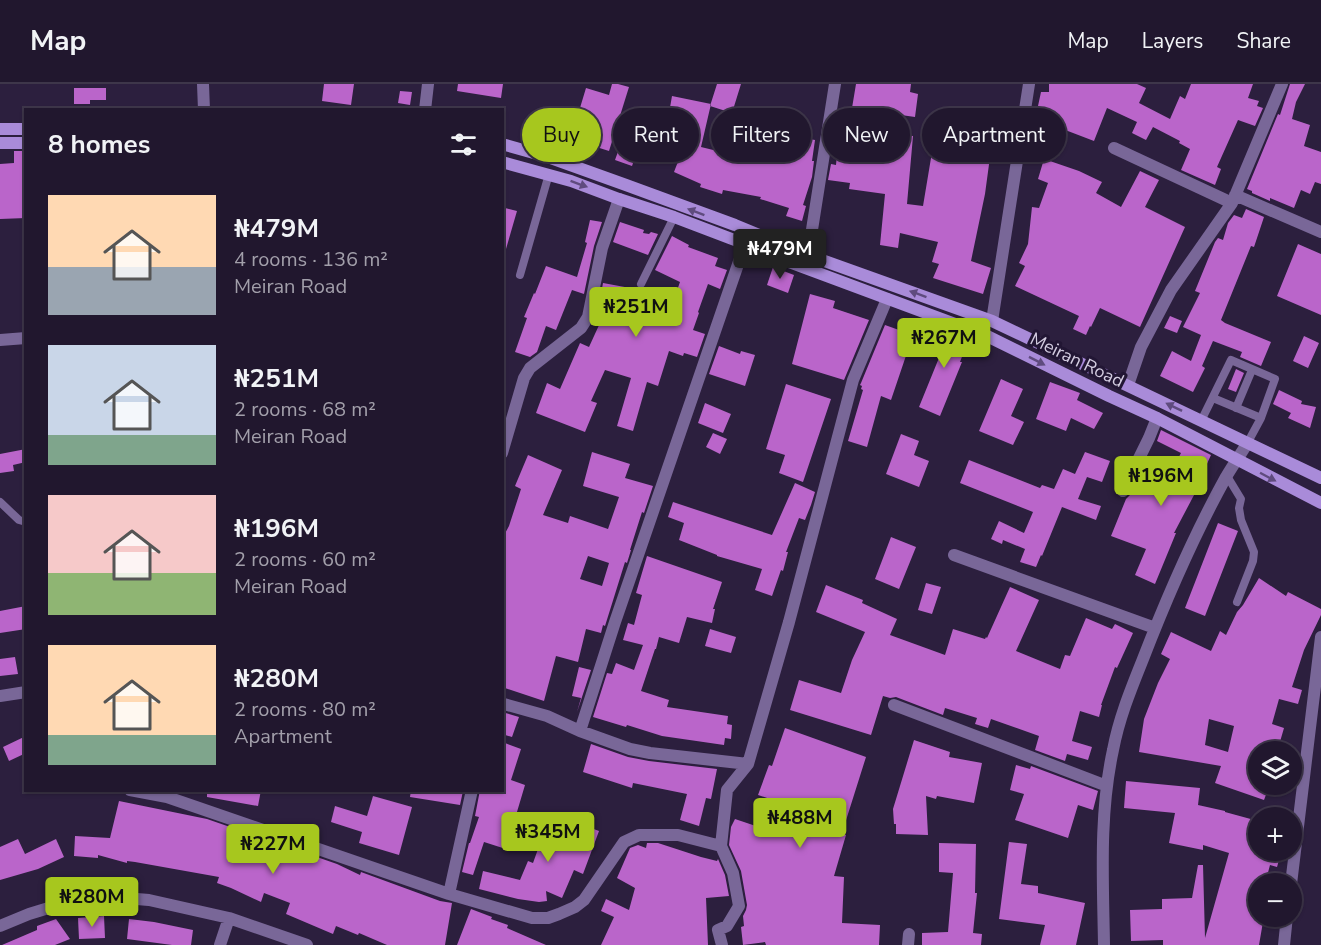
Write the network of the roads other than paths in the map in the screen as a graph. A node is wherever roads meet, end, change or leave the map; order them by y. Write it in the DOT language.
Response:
graph roads {
  1 [pos="203,84"];
  2 [pos="428,84"];
  3 [pos="835,84"];
  4 [pos="1029,84"];
  5 [pos="1282,84"];
  6 [pos="204,108"];
  7 [pos="425,108"];
  8 [pos="0,129"];
  9 [pos="24,129"];
  10 [pos="0,143"];
  11 [pos="24,143"];
  12 [pos="504,145"];
  13 [pos="1114,148"];
  14 [pos="504,163"];
  15 [pos="549,174"];
  16 [pos="619,199"];
  17 [pos="1233,199"];
  18 [pos="674,217"];
  19 [pos="1321,232"];
  20 [pos="745,244"];
  21 [pos="808,255"];
  22 [pos="520,276"];
  23 [pos="641,284"];
  24 [pos="887,298"];
  25 [pos="993,321"];
  26 [pos="24,338"];
  27 [pos="0,340"];
  28 [pos="1252,370"];
  29 [pos="1128,385"];
  30 [pos="1213,398"];
  31 [pos="1236,408"];
  32 [pos="1157,418"];
  33 [pos="1261,418"];
  34 [pos="1202,421"];
  35 [pos="1248,442"];
  36 [pos="504,446"];
  37 [pos="1238,460"];
  38 [pos="1227,476"];
  39 [pos="1321,478"];
  40 [pos="1123,491"];
  41 [pos="0,501"];
  42 [pos="1321,503"];
  43 [pos="24,521"];
  44 [pos="954,555"];
  45 [pos="1237,602"];
  46 [pos="1155,628"];
  47 [pos="1321,637"];
  48 [pos="24,692"];
  49 [pos="0,696"];
  50 [pos="504,705"];
  51 [pos="894,705"];
  52 [pos="580,731"];
  53 [pos="748,764"];
  54 [pos="1107,786"];
  55 [pos="141,792"];
  56 [pos="472,792"];
  57 [pos="721,846"];
  58 [pos="1292,873"];
  59 [pos="449,894"];
  60 [pos="229,918"];
  61 [pos="0,926"];
  62 [pos="1286,927"];
  63 [pos="220,945"];
  64 [pos="307,945"];
  65 [pos="722,945"];
  66 [pos="1104,945"];
  67 [pos="1284,945"];
  1 -- 6 [label="street"];
  2 -- 7 [label="street"];
  3 -- 21 [label="street"];
  4 -- 25 [label="street"];
  5 -- 17 [label="street"];
  8 -- 9 [label="main road"];
  10 -- 11 [label="main road"];
  21 -- 12 [label="main road, Meiran Road, one-way"];
  13 -- 17 [label="street"];
  14 -- 15 [label="main road, Meiran Road"];
  15 -- 16 [label="main road, Meiran Road, one-way"];
  15 -- 22 [label="lane"];
  16 -- 18 [label="main road, Meiran Road"];
  16 -- 36 [label="street"];
  17 -- 19 [label="street"];
  17 -- 29 [label="street"];
  18 -- 20 [label="main road, Meiran Road"];
  18 -- 23 [label="lane"];
  20 -- 24 [label="main road, Meiran Road"];
  20 -- 52 [label="street"];
  25 -- 21 [label="main road, Meiran Road, one-way"];
  24 -- 32 [label="main road, Meiran Road, one-way"];
  24 -- 53 [label="street"];
  25 -- 29 [label="main road, Meiran Road"];
  26 -- 27 [label="street"];
  28 -- 30 [label="lane"];
  28 -- 31 [label="lane"];
  28 -- 33 [label="lane"];
  34 -- 29 [label="main road, Meiran Road, one-way"];
  30 -- 31 [label="lane"];
  30 -- 34 [label="lane"];
  31 -- 33 [label="lane"];
  32 -- 37 [label="main road, Meiran Road"];
  32 -- 40 [label="street"];
  33 -- 35 [label="lane"];
  34 -- 35 [label="main road, Meiran Road"];
  35 -- 37 [label="street"];
  35 -- 39 [label="main road, Meiran Road"];
  37 -- 38 [label="street"];
  37 -- 42 [label="main road, Meiran Road, one-way"];
  38 -- 45 [label="lane"];
  38 -- 46 [label="street"];
  41 -- 43 [label="lane"];
  44 -- 46 [label="street"];
  46 -- 54 [label="street"];
  47 -- 58 [label="street"];
  48 -- 49 [label="street"];
  50 -- 52 [label="street"];
  51 -- 54 [label="street"];
  52 -- 53 [label="street"];
  53 -- 57 [label="street"];
  54 -- 66 [label="street"];
  55 -- 59 [label="street"];
  56 -- 59 [label="street"];
  57 -- 59 [label="street"];
  57 -- 65 [label="street"];
  60 -- 61 [label="street"];
  60 -- 63 [label="street"];
  60 -- 64 [label="street"];
  62 -- 67 [label="street"];
}
